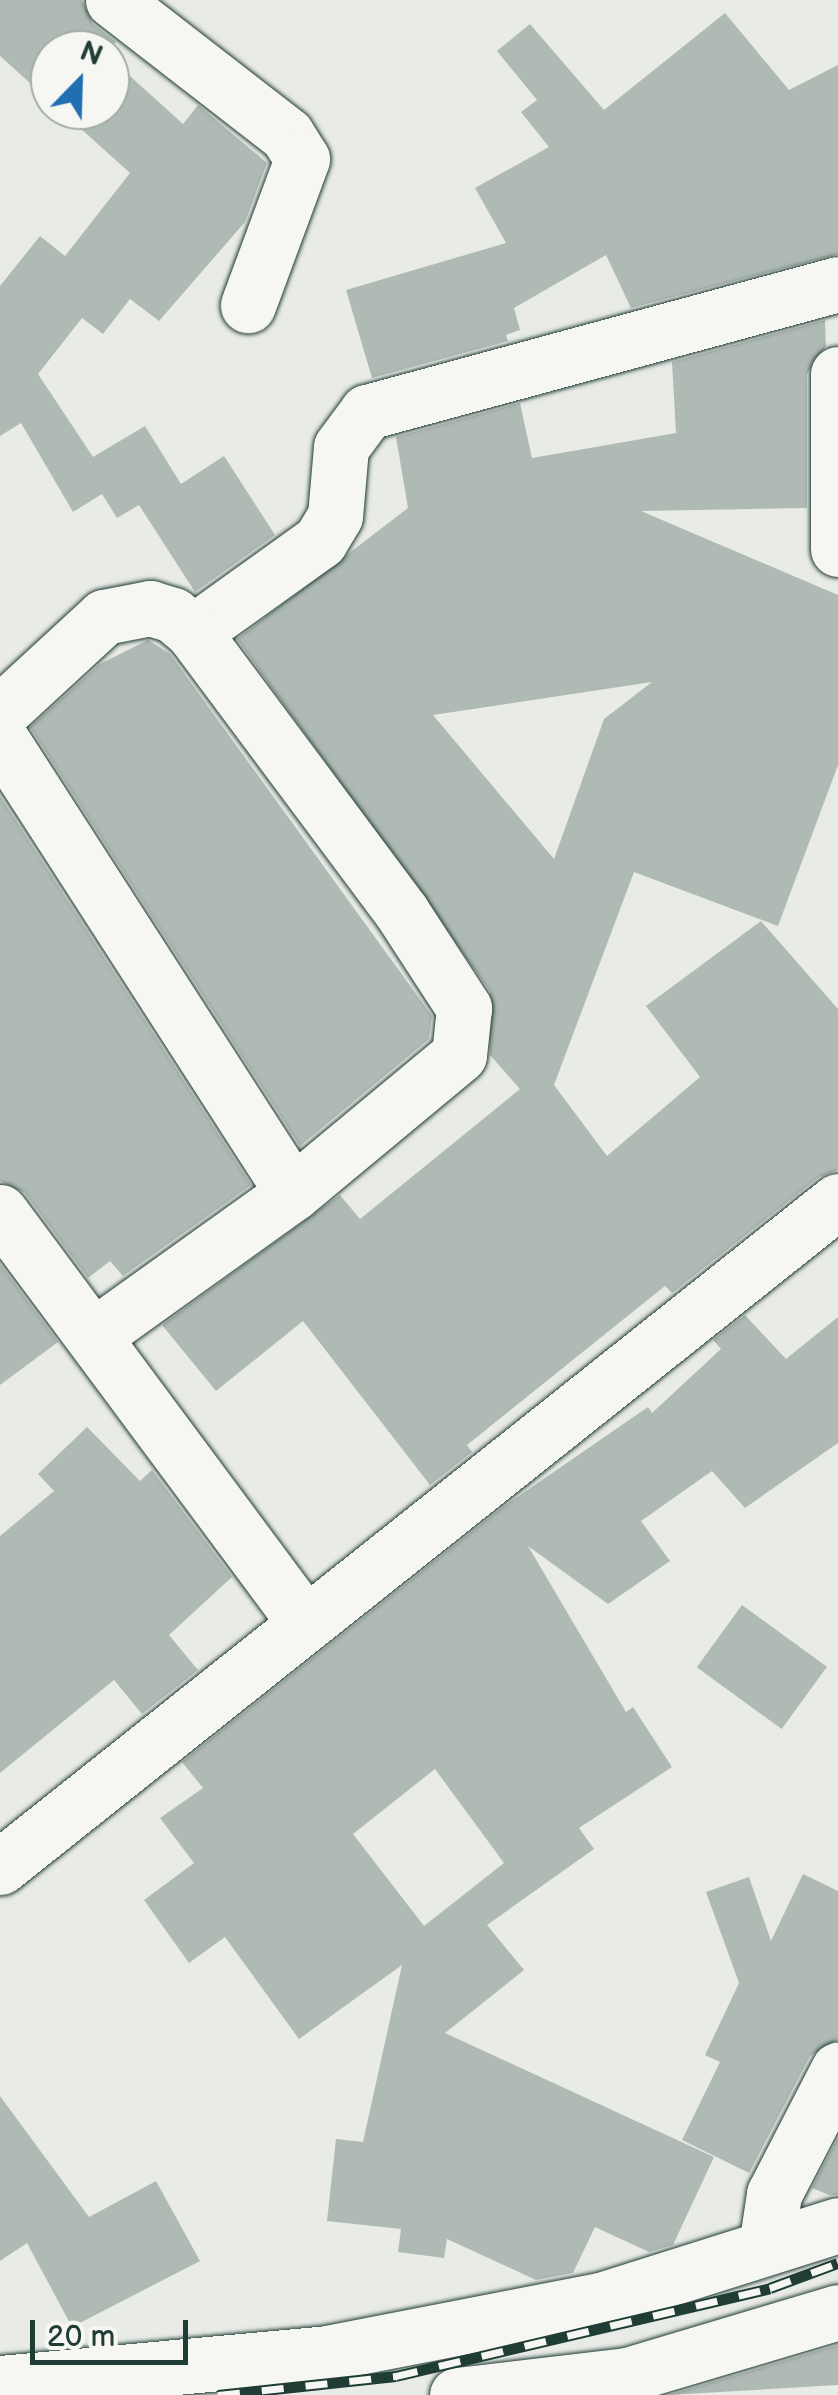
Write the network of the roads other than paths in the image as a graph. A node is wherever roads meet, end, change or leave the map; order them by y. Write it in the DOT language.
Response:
graph roads {
  1 [pos="113,0"];
  2 [pos="838,284"];
  3 [pos="248,305"];
  4 [pos="838,374"];
  5 [pos="838,549"];
  6 [pos="193,632"];
  7 [pos="0,713"];
  8 [pos="0,738"];
  9 [pos="293,1193"];
  10 [pos="838,1201"];
  11 [pos="0,1212"];
  12 [pos="96,1334"];
  13 [pos="306,1624"];
  14 [pos="0,1867"];
  15 [pos="838,2070"];
  16 [pos="838,2224"];
  17 [pos="766,2247"];
  18 [pos="838,2312"];
  19 [pos="0,2382"];
  20 [pos="457,2395"];
  1 -- 3 [label="street"];
  2 -- 6 [label="street"];
  4 -- 5 [label="street"];
  6 -- 7 [label="street"];
  6 -- 9 [label="street"];
  8 -- 9 [label="street"];
  9 -- 12 [label="street"];
  10 -- 13 [label="street"];
  11 -- 12 [label="street"];
  12 -- 13 [label="street"];
  13 -- 14 [label="street"];
  15 -- 17 [label="street"];
  16 -- 17 [label="street"];
  17 -- 19 [label="street"];
  18 -- 20 [label="street"];
}
